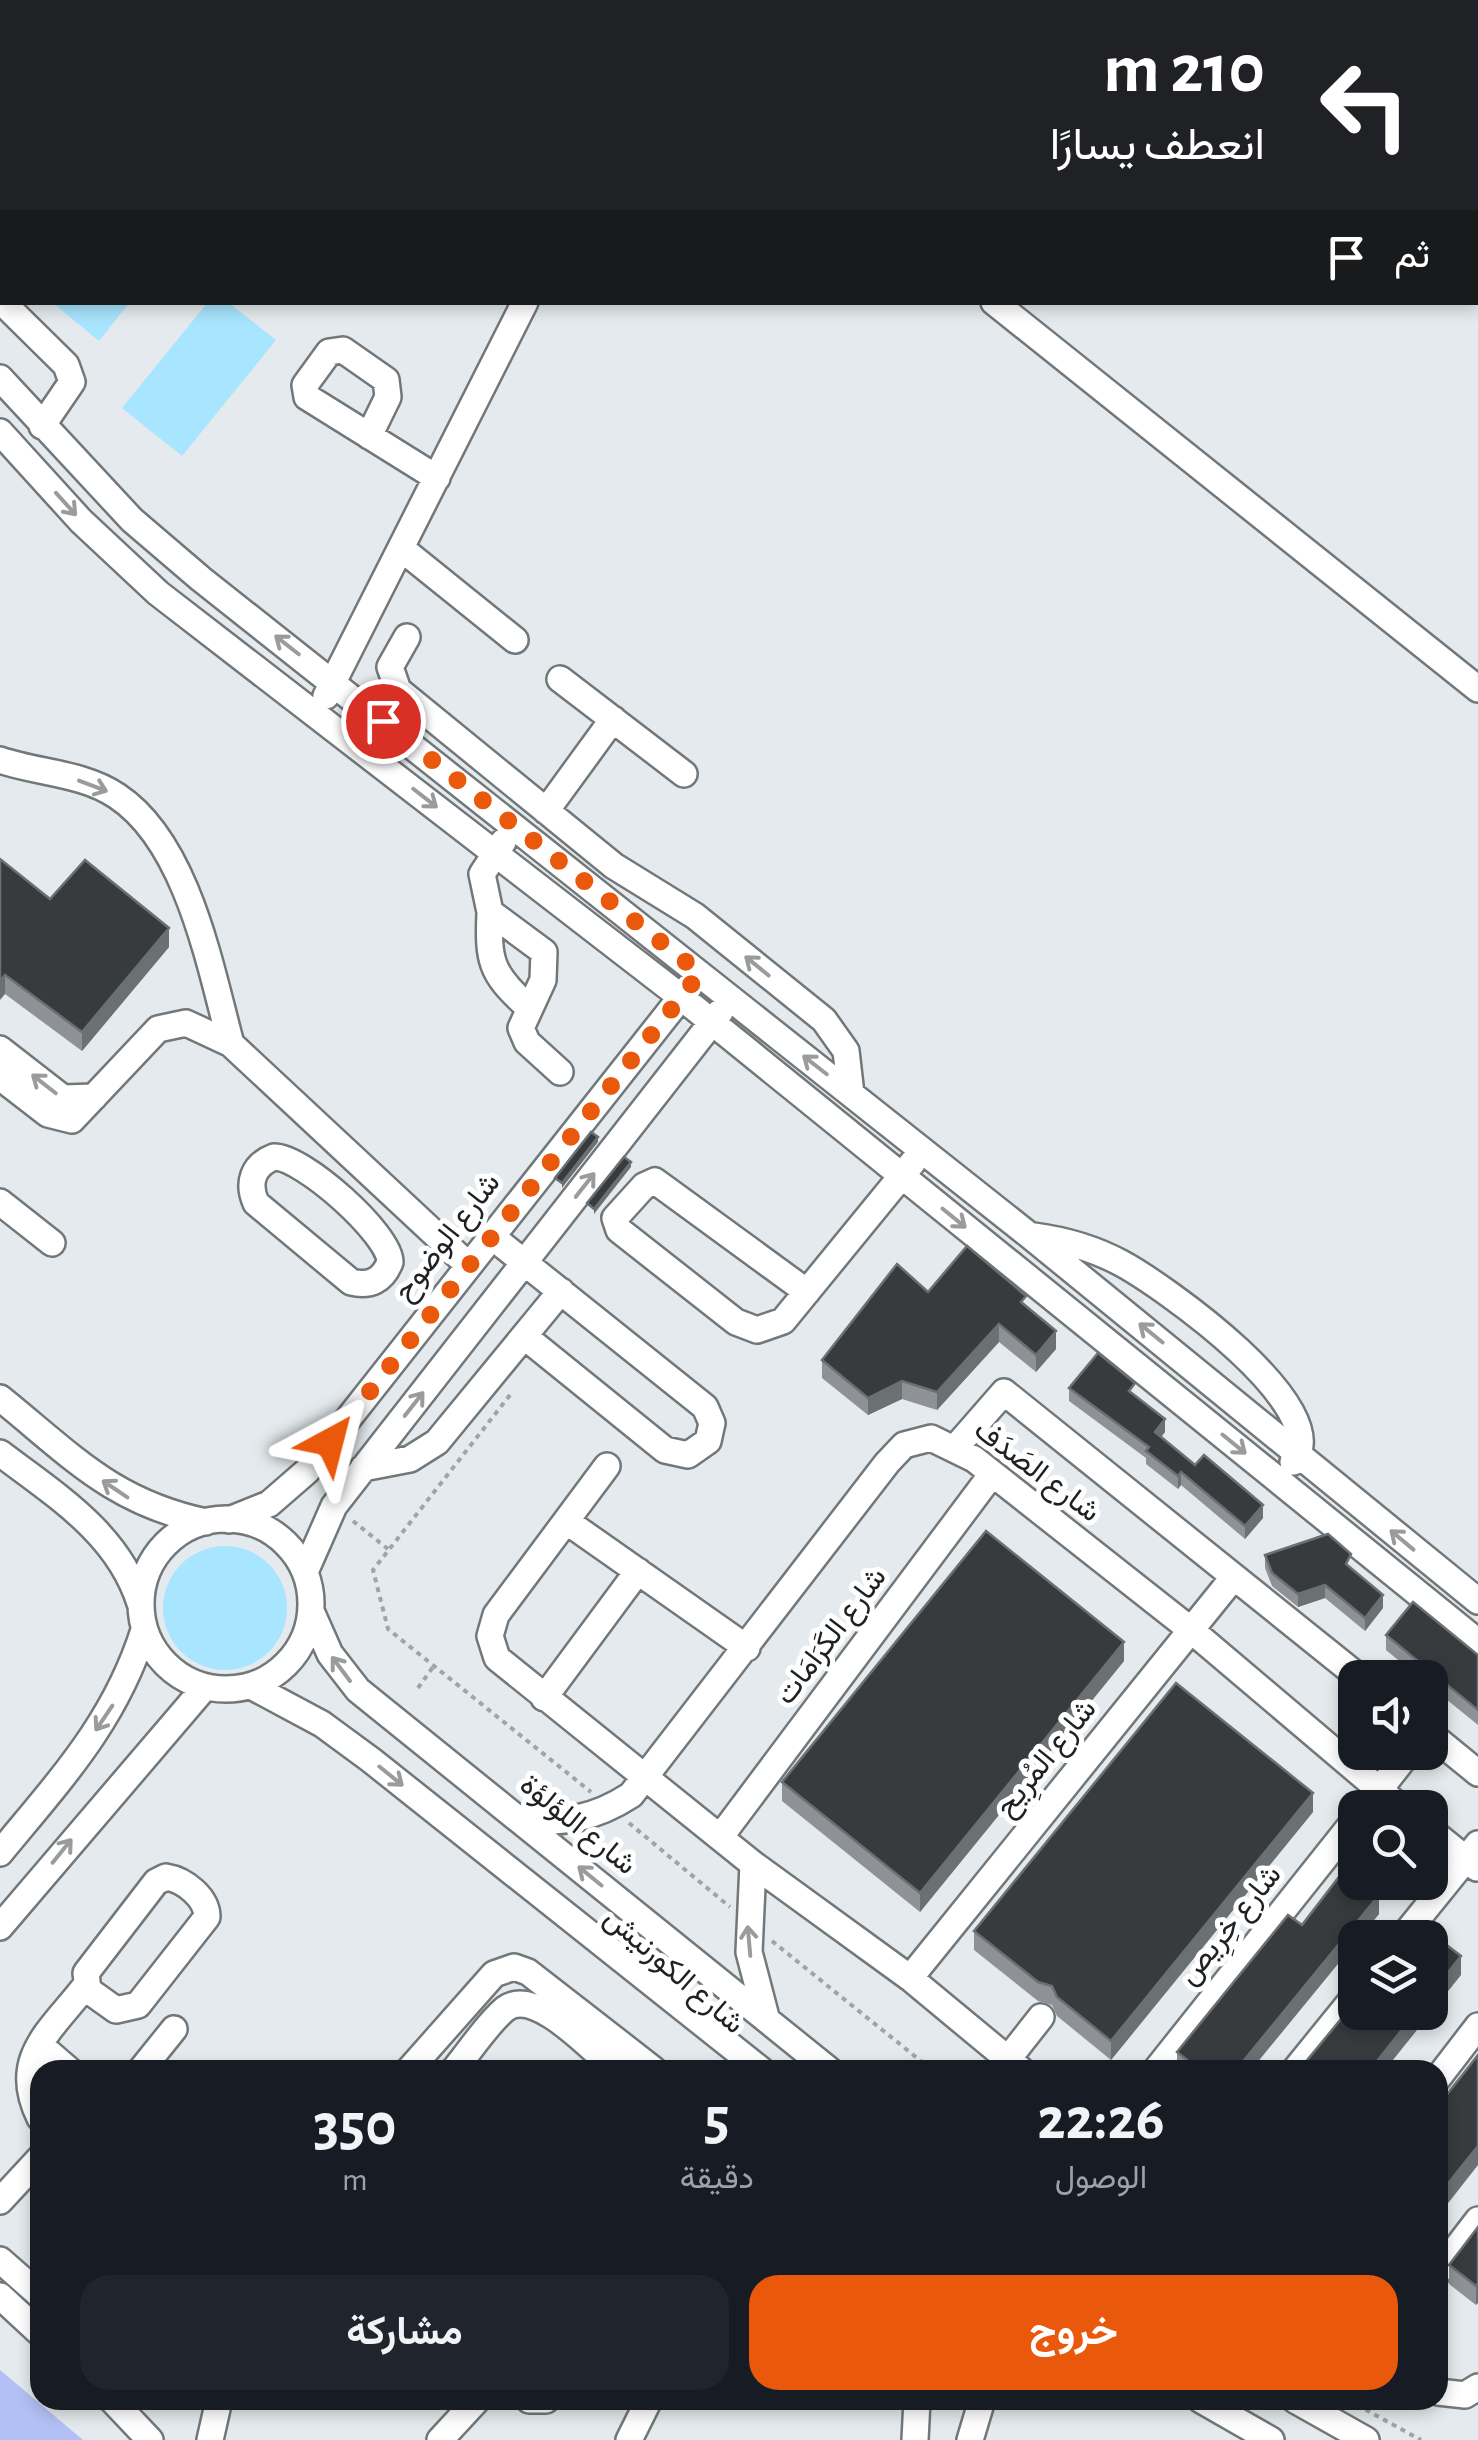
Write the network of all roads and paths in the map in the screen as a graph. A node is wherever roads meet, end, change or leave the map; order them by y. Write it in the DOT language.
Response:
graph roads {
  1 [pos="5,305"];
  2 [pos="523,305"];
  3 [pos="998,305"];
  4 [pos="0,378"];
  5 [pos="42,426"];
  6 [pos="0,432"];
  7 [pos="369,436"];
  8 [pos="436,478"];
  9 [pos="402,549"];
  10 [pos="407,636"];
  11 [pos="514,640"];
  12 [pos="560,678"];
  13 [pos="334,682"];
  14 [pos="1478,689"];
  15 [pos="412,702"];
  16 [pos="317,714"];
  17 [pos="613,719"];
  18 [pos="383,721"];
  19 [pos="0,760"];
  20 [pos="684,774"];
  21 [pos="546,811"];
  22 [pos="516,826"];
  23 [pos="494,852"];
  24 [pos="490,912"];
  25 [pos="700,973"];
  26 [pos="681,997"];
  27 [pos="731,998"];
  28 [pos="527,1006"];
  29 [pos="712,1022"];
  30 [pos="231,1044"];
  31 [pos="0,1050"];
  32 [pos="560,1072"];
  33 [pos="0,1077"];
  34 [pos="851,1094"];
  35 [pos="94,1097"];
  36 [pos="922,1151"];
  37 [pos="372,1176"];
  38 [pos="902,1176"];
  39 [pos="0,1202"];
  40 [pos="349,1207"];
  41 [pos="490,1235"];
  42 [pos="1028,1236"];
  43 [pos="52,1243"];
  44 [pos="524,1262"];
  45 [pos="467,1264"];
  46 [pos="560,1291"];
  47 [pos="807,1292"];
  48 [pos="524,1336"];
  49 [pos="0,1398"];
  50 [pos="956,1447"];
  51 [pos="0,1452"];
  52 [pos="1299,1454"];
  53 [pos="607,1466"];
  54 [pos="363,1468"];
  55 [pos="992,1474"];
  56 [pos="1279,1480"];
  57 [pos="353,1520"];
  58 [pos="218,1521"];
  59 [pos="566,1521"];
  60 [pos="388,1550"];
  61 [pos="638,1571"];
  62 [pos="305,1572"];
  63 [pos="1233,1578"];
  64 [pos="1478,1601"];
  65 [pos="311,1612"];
  66 [pos="142,1617"];
  67 [pos="1191,1630"];
  68 [pos="1478,1642"];
  69 [pos="747,1648"];
  70 [pos="1338,1661"];
  71 [pos="433,1666"];
  72 [pos="251,1686"];
  73 [pos="205,1687"];
  74 [pos="418,1688"];
  75 [pos="544,1698"];
  76 [pos="1448,1749"];
  77 [pos="1395,1770"];
  78 [pos="1478,1773"];
  79 [pos="647,1780"];
  80 [pos="1362,1790"];
  81 [pos="1379,1790"];
  82 [pos="520,1820"];
  83 [pos="721,1836"];
  84 [pos="1338,1841"];
  85 [pos="1448,1841"];
  86 [pos="0,1853"];
  87 [pos="1474,1857"];
  88 [pos="753,1864"];
  89 [pos="570,1919"];
  90 [pos="1418,1920"];
  91 [pos="0,1926"];
  92 [pos="910,1978"];
  93 [pos="86,1984"];
  94 [pos="766,2017"];
  95 [pos="1041,2017"];
  96 [pos="1338,2017"];
  97 [pos="1478,2026"];
  98 [pos="174,2028"];
  99 [pos="40,2045"];
  100 [pos="33,2060"];
  101 [pos="57,2060"];
  102 [pos="149,2060"];
  103 [pos="418,2060"];
  104 [pos="462,2060"];
  105 [pos="604,2060"];
  106 [pos="641,2060"];
  107 [pos="726,2060"];
  108 [pos="747,2060"];
  109 [pos="817,2060"];
  110 [pos="1009,2060"];
  111 [pos="1018,2060"];
  112 [pos="1164,2060"];
  113 [pos="1303,2060"];
  114 [pos="1448,2065"];
  115 [pos="30,2067"];
  116 [pos="30,2098"];
  117 [pos="30,2169"];
  118 [pos="0,2201"];
  119 [pos="1478,2220"];
  120 [pos="1448,2259"];
  121 [pos="0,2260"];
  122 [pos="30,2286"];
  123 [pos="0,2296"];
  124 [pos="30,2324"];
  125 [pos="1478,2387"];
  126 [pos="1448,2397"];
  127 [pos="122,2410"];
  128 [pos="218,2410"];
  129 [pos="468,2410"];
  130 [pos="644,2410"];
  131 [pos="916,2410"];
  132 [pos="968,2410"];
  133 [pos="979,2410"];
  134 [pos="1218,2410"];
  135 [pos="1312,2410"];
  136 [pos="1366,2410"];
  137 [pos="150,2440"];
  138 [pos="210,2440"];
  139 [pos="440,2440"];
  140 [pos="628,2440"];
  141 [pos="915,2440"];
  142 [pos="969,2440"];
  143 [pos="1271,2440"];
  144 [pos="1366,2440"];
  145 [pos="1421,2440"];
  1 -- 5 [label="street"];
  2 -- 8 [label="street"];
  3 -- 14 [label="street"];
  4 -- 5 [label="street"];
  13 -- 5 [label="street, one-way"];
  6 -- 16 [label="street, one-way"];
  7 -- 8 [label="street"];
  8 -- 9 [label="street"];
  9 -- 11 [label="street"];
  9 -- 13 [label="street"];
  10 -- 15 [label="street"];
  12 -- 17 [label="street"];
  13 -- 16 [label="street"];
  13 -- 18 [label="street"];
  15 -- 18 [label="street"];
  15 -- 21 [label="street"];
  16 -- 23 [label="street, one-way"];
  17 -- 20 [label="street"];
  17 -- 21 [label="street"];
  18 -- 22 [label="street"];
  19 -- 30 [label="street, one-way"];
  34 -- 21 [label="street, one-way"];
  22 -- 23 [label="street"];
  22 -- 25 [label="street"];
  23 -- 24 [label="street"];
  23 -- 26 [label="street"];
  24 -- 28 [label="street"];
  24 -- 28 [label="street"];
  25 -- 26 [label="street, شارع الوضوح"];
  25 -- 27 [label="street"];
  26 -- 29 [label="street"];
  26 -- 41 [label="street, شارع الوضوح"];
  27 -- 29 [label="street"];
  34 -- 27 [label="street, one-way"];
  28 -- 32 [label="street"];
  29 -- 38 [label="street"];
  44 -- 29 [label="street, one-way"];
  30 -- 35 [label="street"];
  30 -- 37 [label="street"];
  35 -- 31 [label="street, one-way"];
  33 -- 35 [label="street"];
  34 -- 36 [label="street"];
  36 -- 38 [label="street"];
  36 -- 42 [label="street"];
  37 -- 40 [label="street"];
  37 -- 45 [label="street"];
  38 -- 47 [label="street"];
  38 -- 56 [label="street, one-way"];
  39 -- 43 [label="street"];
  40 -- 40 [label="street"];
  41 -- 44 [label="street"];
  41 -- 45 [label="street, شارع الوضوح"];
  52 -- 42 [label="street, one-way"];
  42 -- 52 [label="street"];
  44 -- 46 [label="street"];
  54 -- 44 [label="street, one-way"];
  45 -- 58 [label="street, شارع الوضوح"];
  46 -- 48 [label="street"];
  46 -- 48 [label="street"];
  47 -- 47 [label="street"];
  48 -- 54 [label="street"];
  58 -- 49 [label="street, one-way"];
  50 -- 55 [label="street, شارع الصَدَف"];
  50 -- 63 [label="street"];
  50 -- 69 [label="street, شارع الصَدَف"];
  51 -- 66 [label="street"];
  52 -- 56 [label="street"];
  64 -- 52 [label="street, one-way"];
  53 -- 59 [label="street"];
  54 -- 62 [label="street"];
  55 -- 67 [label="street, شارع الصَدَف"];
  55 -- 83 [label="street, شارع الكَرَامَات"];
  56 -- 68 [label="street"];
  57 -- 60 [label="path"];
  58 -- 62 [label="street"];
  58 -- 66 [label="street"];
  59 -- 61 [label="street"];
  59 -- 75 [label="street"];
  61 -- 69 [label="street"];
  61 -- 75 [label="street"];
  62 -- 65 [label="street"];
  63 -- 67 [label="street, شارع المُرِيح"];
  63 -- 70 [label="street"];
  65 -- 72 [label="street"];
  82 -- 65 [label="street, شارع اللؤلؤة, one-way"];
  66 -- 73 [label="street"];
  66 -- 86 [label="street, one-way"];
  67 -- 80 [label="street, شارع الصَدَف"];
  67 -- 92 [label="street, شارع المُرِيح"];
  69 -- 79 [label="street, شارع الصَدَف"];
  71 -- 74 [label="path"];
  72 -- 73 [label="street"];
  72 -- 89 [label="street, one-way"];
  91 -- 73 [label="street, one-way"];
  75 -- 79 [label="street"];
  76 -- 78 [label="street"];
  77 -- 81 [label="street"];
  79 -- 82 [label="street, شارع الصَدَف"];
  79 -- 83 [label="street"];
  94 -- 82 [label="street, شارع اللؤلؤة, one-way"];
  83 -- 88 [label="street"];
  84 -- 112 [label="street, شارع خِرِيص"];
  85 -- 87 [label="street"];
  87 -- 90 [label="street"];
  88 -- 92 [label="street"];
  94 -- 88 [label="street, one-way"];
  89 -- 107 [label="street, شارع الكورنيش"];
  89 -- 108 [label="street"];
  92 -- 110 [label="street"];
  93 -- 93 [label="street"];
  93 -- 99 [label="street"];
  94 -- 109 [label="street, شارع اللؤلؤة"];
  95 -- 111 [label="street"];
  96 -- 113 [label="street"];
  97 -- 114 [label="street"];
  98 -- 102 [label="street"];
  99 -- 100 [label="street"];
  99 -- 101 [label="street"];
  103 -- 106 [label="street"];
  104 -- 105 [label="street"];
  115 -- 116 [label="street"];
  117 -- 118 [label="street"];
  119 -- 120 [label="street"];
  121 -- 122 [label="street"];
  123 -- 124 [label="street"];
  125 -- 126 [label="street"];
  127 -- 137 [label="street"];
  128 -- 138 [label="street"];
  129 -- 139 [label="street"];
  130 -- 140 [label="street"];
  131 -- 141 [label="street"];
  132 -- 142 [label="street"];
  133 -- 142 [label="street"];
  134 -- 143 [label="street"];
  135 -- 144 [label="street"];
  136 -- 145 [label="path"];
}
